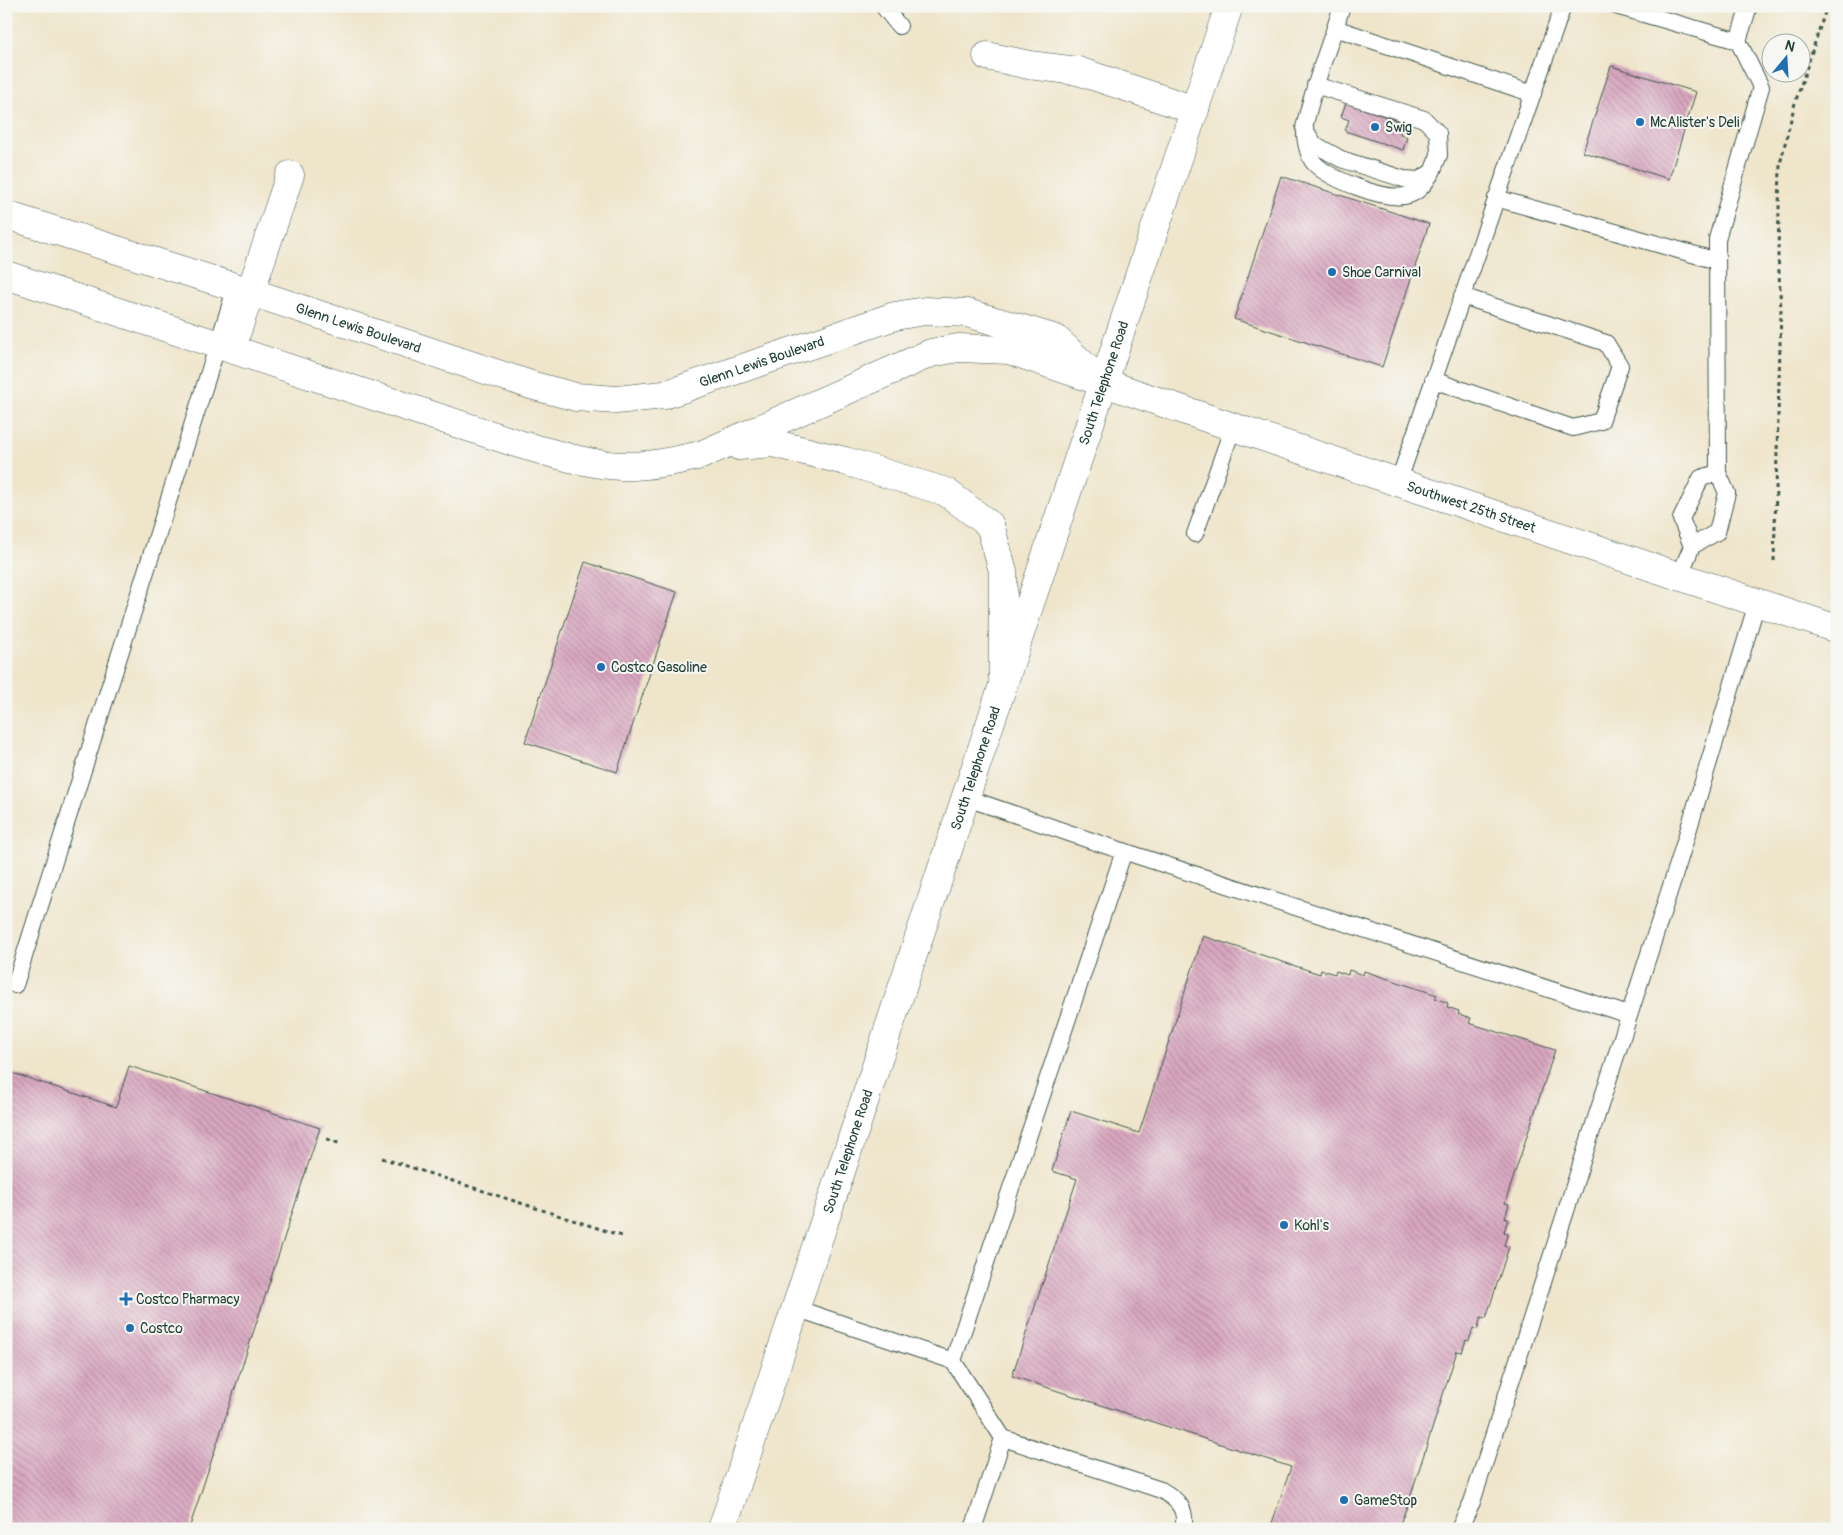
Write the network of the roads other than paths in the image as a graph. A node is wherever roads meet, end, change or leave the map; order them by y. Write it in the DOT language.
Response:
graph roads {
  1 [pos="883,6"];
  2 [pos="1229,6"];
  3 [pos="1342,6"];
  4 [pos="1563,6"];
  5 [pos="1616,6"];
  6 [pos="1749,6"];
  7 [pos="899,26"];
  8 [pos="1335,28"];
  9 [pos="1738,41"];
  10 [pos="987,56"];
  11 [pos="1315,85"];
  12 [pos="1533,94"];
  13 [pos="1195,110"];
  14 [pos="290,175"];
  15 [pos="1496,198"];
  16 [pos="6,215"];
  17 [pos="1717,261"];
  18 [pos="6,275"];
  19 [pos="244,290"];
  20 [pos="1462,296"];
  21 [pos="224,347"];
  22 [pos="1433,380"];
  23 [pos="1105,384"];
  24 [pos="1233,427"];
  25 [pos="715,449"];
  26 [pos="1718,473"];
  27 [pos="1398,482"];
  28 [pos="1195,534"];
  29 [pos="1692,546"];
  30 [pos="1679,577"];
  31 [pos="1757,603"];
  32 [pos="1837,629"];
  33 [pos="1003,682"];
  34 [pos="964,797"];
  35 [pos="1124,852"];
  36 [pos="15,985"];
  37 [pos="1629,1015"];
  38 [pos="795,1308"];
  39 [pos="954,1361"];
  40 [pos="1003,1438"];
  41 [pos="722,1529"];
  42 [pos="973,1529"];
  43 [pos="1183,1529"];
  44 [pos="1459,1529"];
  1 -- 7 [label="lane"];
  2 -- 13 [label="street, South Telephone Road"];
  3 -- 8 [label="lane"];
  4 -- 12 [label="lane"];
  5 -- 9 [label="lane"];
  6 -- 9 [label="lane"];
  8 -- 11 [label="lane"];
  8 -- 12 [label="lane"];
  9 -- 17 [label="lane"];
  10 -- 13 [label="street"];
  11 -- 11 [label="lane"];
  12 -- 15 [label="lane"];
  13 -- 23 [label="street, South Telephone Road"];
  14 -- 19 [label="street"];
  15 -- 17 [label="lane"];
  15 -- 20 [label="lane"];
  16 -- 19 [label="street, Glenn Lewis Boulevard"];
  17 -- 26 [label="lane"];
  18 -- 21 [label="street"];
  19 -- 21 [label="street"];
  19 -- 23 [label="street, Glenn Lewis Boulevard"];
  20 -- 22 [label="lane"];
  20 -- 22 [label="lane"];
  21 -- 25 [label="street"];
  21 -- 36 [label="lane"];
  22 -- 27 [label="lane"];
  23 -- 24 [label="street, Southwest 25th Street"];
  23 -- 25 [label="street"];
  23 -- 33 [label="street, South Telephone Road"];
  24 -- 27 [label="street, Southwest 25th Street"];
  24 -- 28 [label="lane"];
  25 -- 33 [label="street"];
  26 -- 29 [label="lane"];
  26 -- 29 [label="lane"];
  27 -- 30 [label="street, Southwest 25th Street"];
  29 -- 30 [label="lane"];
  30 -- 31 [label="street, Southwest 25th Street"];
  31 -- 32 [label="street, Southwest 25th Street"];
  31 -- 37 [label="lane"];
  33 -- 34 [label="street, South Telephone Road"];
  34 -- 35 [label="lane"];
  34 -- 38 [label="street, South Telephone Road"];
  35 -- 37 [label="lane"];
  35 -- 39 [label="lane"];
  37 -- 44 [label="lane"];
  38 -- 39 [label="lane"];
  38 -- 41 [label="street, South Telephone Road"];
  39 -- 40 [label="lane"];
  40 -- 42 [label="lane"];
  40 -- 43 [label="lane"];
}
